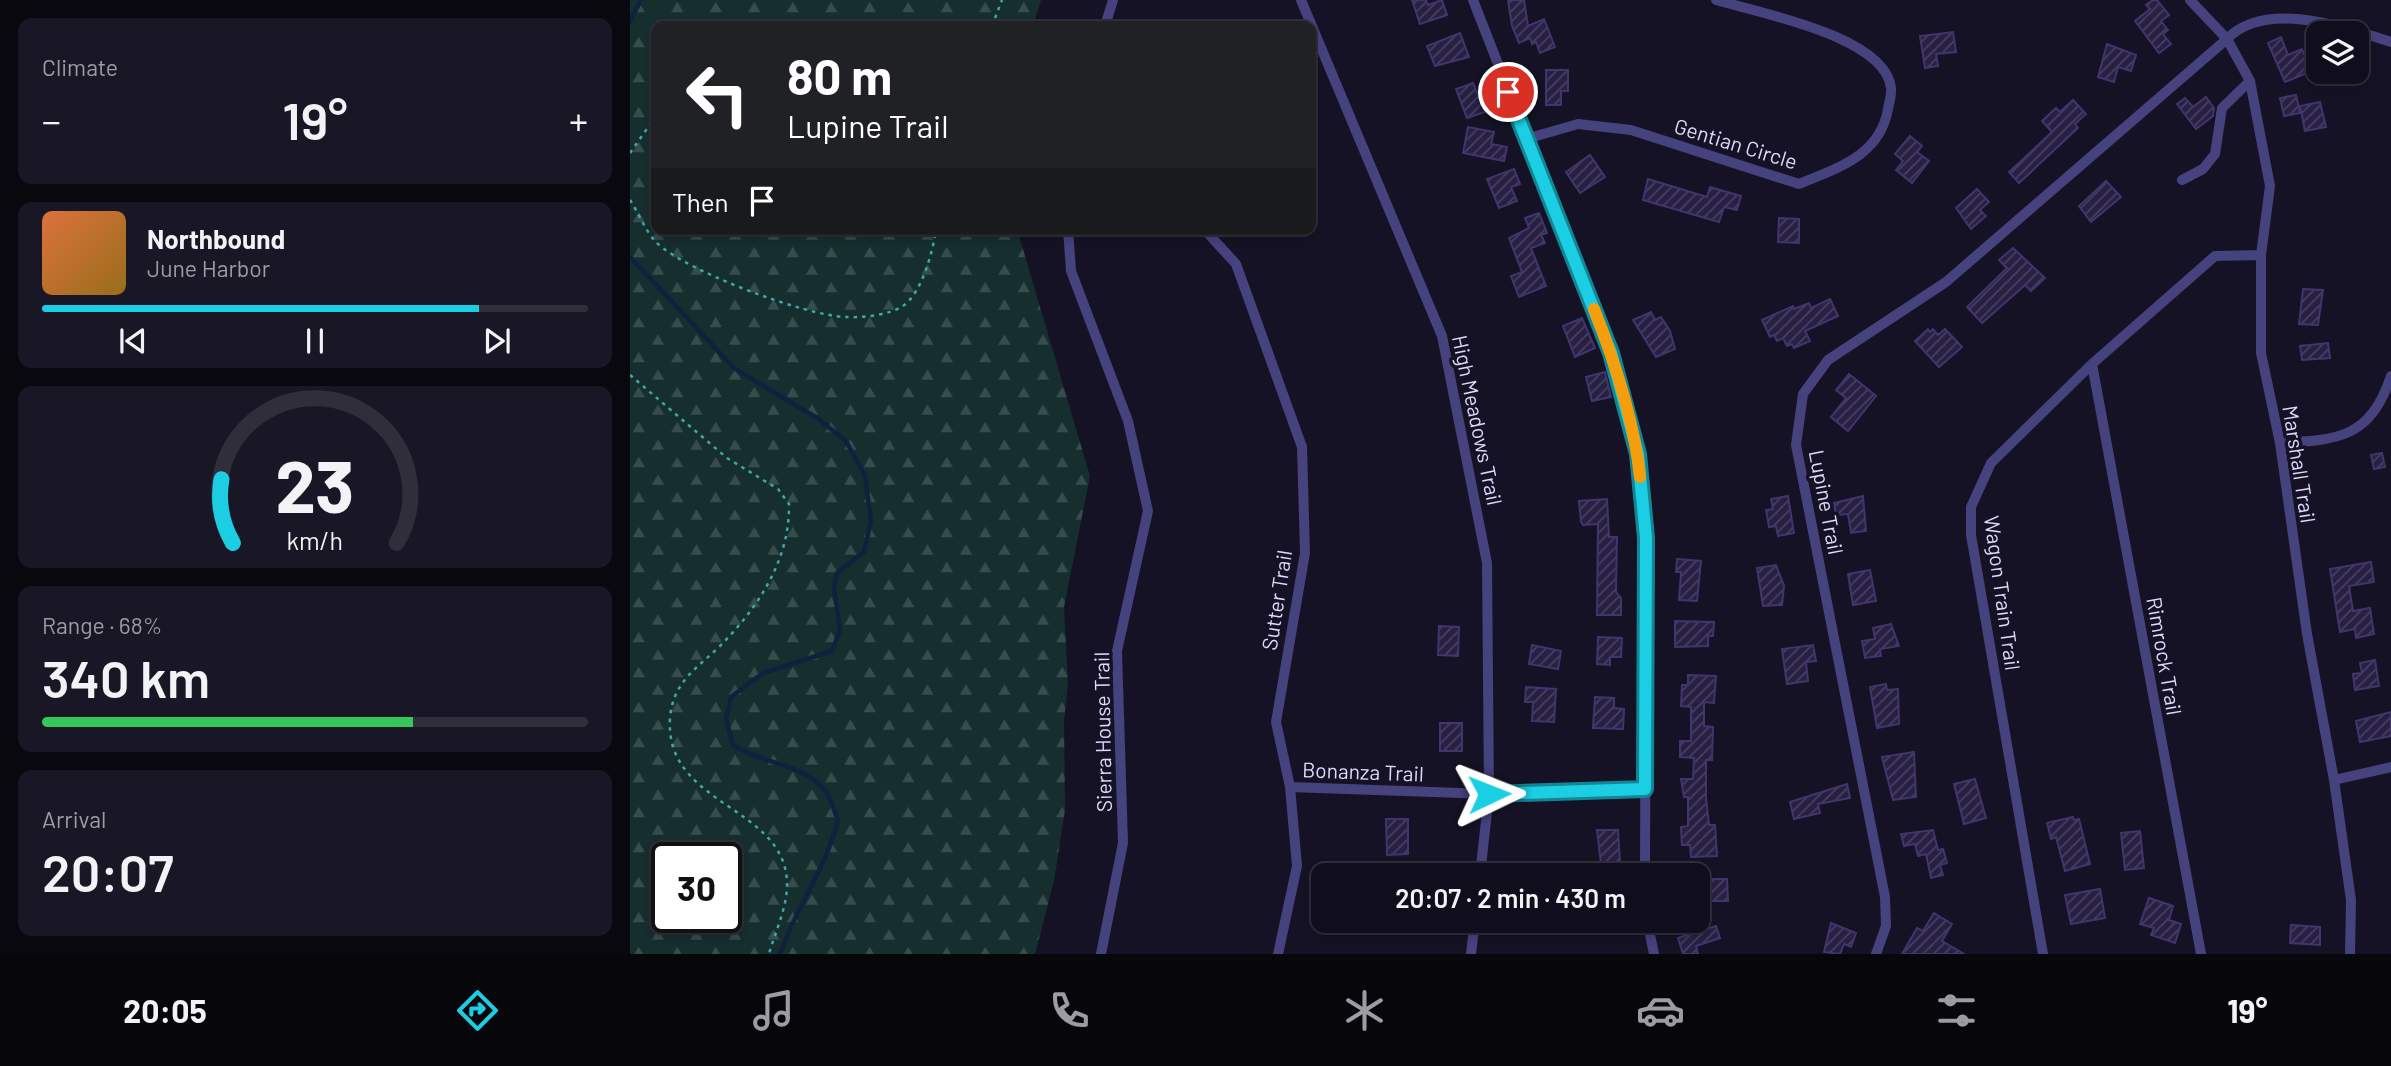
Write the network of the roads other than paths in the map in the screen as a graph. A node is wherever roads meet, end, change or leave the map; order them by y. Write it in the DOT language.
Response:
graph roads {
  1 [pos="1113,0"];
  2 [pos="1301,0"];
  3 [pos="1473,0"];
  4 [pos="1716,0"];
  5 [pos="2190,0"];
  6 [pos="1107,21"];
  7 [pos="1310,21"];
  8 [pos="1316,36"];
  9 [pos="2227,39"];
  10 [pos="2391,42"];
  11 [pos="2250,81"];
  12 [pos="1526,139"];
  13 [pos="2182,180"];
  14 [pos="1068,235"];
  15 [pos="1209,235"];
  16 [pos="2261,255"];
  17 [pos="2092,364"];
  18 [pos="2391,376"];
  19 [pos="2280,443"];
  20 [pos="2391,767"];
  21 [pos="2334,780"];
  22 [pos="1290,787"];
  23 [pos="1645,789"];
  24 [pos="1489,794"];
  25 [pos="1481,863"];
  26 [pos="1645,863"];
  27 [pos="1473,933"];
  28 [pos="1650,933"];
  29 [pos="1101,954"];
  30 [pos="1278,954"];
  31 [pos="1471,954"];
  32 [pos="1654,954"];
  33 [pos="1877,954"];
  34 [pos="2043,954"];
  35 [pos="2200,954"];
  36 [pos="2350,954"];
  1 -- 6 [label="street"];
  2 -- 7 [label="street, High Meadows Trail"];
  3 -- 12 [label="street"];
  4 -- 12 [label="street, Gentian Circle"];
  5 -- 9 [label="street, Marshall Trail"];
  8 -- 24 [label="street, High Meadows Trail"];
  9 -- 10 [label="street, Lupine Trail"];
  9 -- 11 [label="street, Marshall Trail"];
  9 -- 33 [label="street, Lupine Trail"];
  11 -- 13 [label="street"];
  11 -- 16 [label="street, Marshall Trail"];
  12 -- 23 [label="street"];
  14 -- 29 [label="street, Sierra House Trail"];
  15 -- 22 [label="street, Sutter Trail"];
  16 -- 17 [label="street, Wagon Train Trail"];
  16 -- 19 [label="street, Marshall Trail"];
  17 -- 34 [label="street, Wagon Train Trail"];
  17 -- 35 [label="street, Rimrock Trail"];
  18 -- 19 [label="street"];
  19 -- 21 [label="street, Marshall Trail"];
  20 -- 21 [label="street"];
  21 -- 36 [label="street, Marshall Trail"];
  22 -- 24 [label="street, Bonanza Trail"];
  22 -- 30 [label="street, Sutter Trail"];
  23 -- 24 [label="street, Bonanza Trail"];
  23 -- 26 [label="street"];
  24 -- 25 [label="street, High Meadows Trail"];
  27 -- 31 [label="street"];
  28 -- 32 [label="street"];
}
